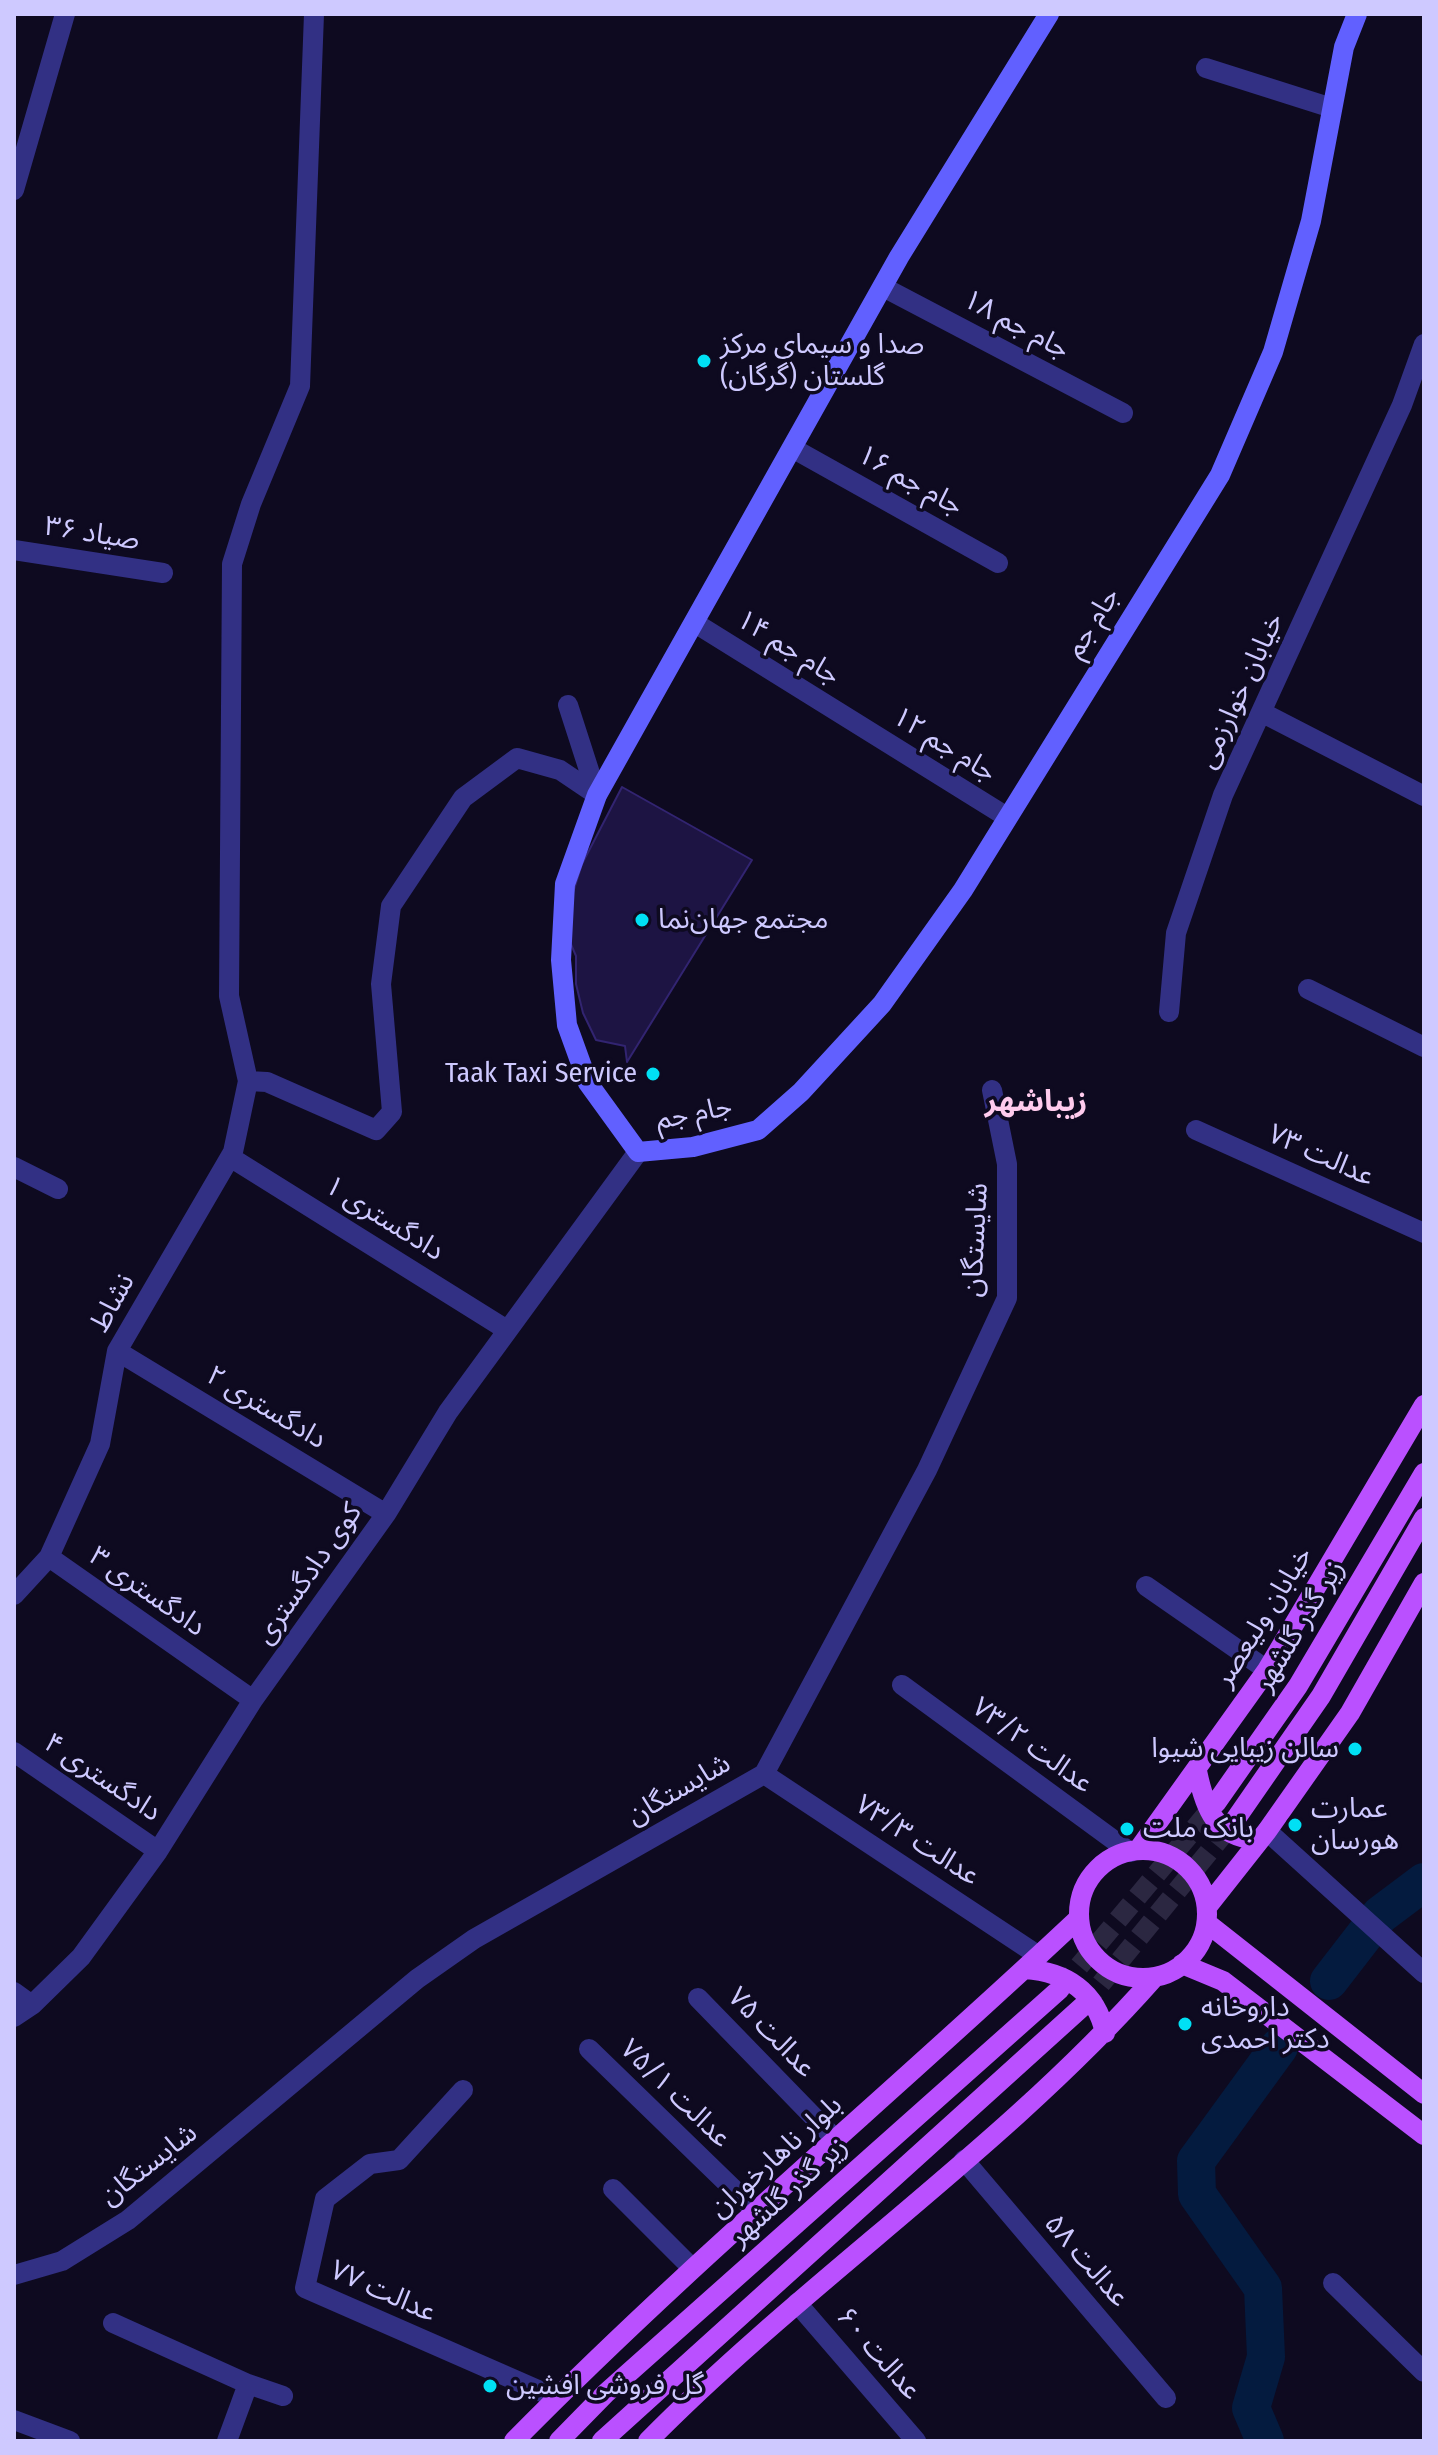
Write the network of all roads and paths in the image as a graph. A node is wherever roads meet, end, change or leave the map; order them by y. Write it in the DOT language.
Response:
graph roads {
  1 [pos="65,14"];
  2 [pos="314,14"];
  3 [pos="1049,14"];
  4 [pos="1357,14"];
  5 [pos="1206,68"];
  6 [pos="1332,108"];
  7 [pos="14,190"];
  8 [pos="883,287"];
  9 [pos="1424,344"];
  10 [pos="1123,413"];
  11 [pos="794,449"];
  12 [pos="14,550"];
  13 [pos="998,563"];
  14 [pos="163,573"];
  15 [pos="695,623"];
  16 [pos="568,705"];
  17 [pos="1263,713"];
  18 [pos="851,720"];
  19 [pos="597,795"];
  20 [pos="1424,796"];
  21 [pos="1007,817"];
  22 [pos="1308,989"];
  23 [pos="1169,1012"];
  24 [pos="1424,1047"];
  25 [pos="248,1081"];
  26 [pos="992,1090"];
  27 [pos="1196,1130"];
  28 [pos="638,1152"];
  29 [pos="230,1157"];
  30 [pos="14,1167"];
  31 [pos="58,1189"];
  32 [pos="1424,1233"];
  33 [pos="507,1330"];
  34 [pos="117,1351"];
  35 [pos="1424,1405"];
  36 [pos="1424,1473"];
  37 [pos="386,1514"];
  38 [pos="1424,1518"];
  39 [pos="49,1557"];
  40 [pos="1424,1583"];
  41 [pos="1146,1586"];
  42 [pos="14,1595"];
  43 [pos="1267,1670"];
  44 [pos="902,1685"];
  45 [pos="253,1700"];
  46 [pos="14,1752"];
  47 [pos="1197,1771"];
  48 [pos="764,1774"];
  49 [pos="1216,1803"];
  50 [pos="1235,1820"];
  51 [pos="1263,1836"];
  52 [pos="158,1851"];
  53 [pos="1134,1851"];
  54 [pos="1207,1915"];
  55 [pos="1079,1918"];
  56 [pos="1032,1962"];
  57 [pos="1182,1964"];
  58 [pos="1424,1973"];
  59 [pos="1154,1978"];
  60 [pos="1060,1989"];
  61 [pos="14,1992"];
  62 [pos="698,1998"];
  63 [pos="32,2005"];
  64 [pos="1082,2007"];
  65 [pos="14,2017"];
  66 [pos="1105,2033"];
  67 [pos="589,2049"];
  68 [pos="463,2090"];
  69 [pos="1424,2094"];
  70 [pos="1424,2135"];
  71 [pos="837,2141"];
  72 [pos="964,2160"];
  73 [pos="613,2189"];
  74 [pos="757,2212"];
  75 [pos="692,2268"];
  76 [pos="14,2275"];
  77 [pos="1333,2283"];
  78 [pos="797,2303"];
  79 [pos="113,2323"];
  80 [pos="1424,2372"];
  81 [pos="248,2384"];
  82 [pos="283,2396"];
  83 [pos="556,2398"];
  84 [pos="1166,2398"];
  85 [pos="14,2420"];
  86 [pos="654,2439"];
  87 [pos="70,2441"];
  88 [pos="227,2441"];
  89 [pos="514,2441"];
  90 [pos="559,2441"];
  91 [pos="602,2441"];
  92 [pos="916,2441"];
  1 -- 7 [label="street"];
  2 -- 25 [label="street"];
  3 -- 8 [label="street, جام جم"];
  4 -- 6 [label="street, جام جم"];
  5 -- 6 [label="street"];
  6 -- 21 [label="street, جام جم"];
  8 -- 10 [label="street, ۱۸ جام جم"];
  8 -- 11 [label="street, جام جم"];
  9 -- 17 [label="street, خیابان خوارزمی"];
  11 -- 13 [label="street, ۱۶ جام جم"];
  11 -- 15 [label="street, جام جم"];
  12 -- 14 [label="street, صیاد ۳۶"];
  15 -- 18 [label="street, ۱۴ جام جم"];
  15 -- 19 [label="street, جام جم"];
  16 -- 19 [label="street"];
  17 -- 20 [label="street"];
  17 -- 23 [label="street, خیابان خوارزمی"];
  18 -- 21 [label="street, ۱۲ جام جم"];
  19 -- 25 [label="street"];
  19 -- 28 [label="street, جام جم"];
  21 -- 28 [label="street, جام جم"];
  22 -- 24 [label="street"];
  25 -- 29 [label="street, نشاط"];
  26 -- 48 [label="street, شایستگان"];
  27 -- 32 [label="street, عدالت ۷۳"];
  28 -- 33 [label="street, کوی دادگستری"];
  29 -- 33 [label="street, دادگستری ۱"];
  29 -- 34 [label="street, نشاط"];
  30 -- 31 [label="street"];
  33 -- 37 [label="street, کوی دادگستری"];
  34 -- 37 [label="street, دادگستری ۲"];
  34 -- 39 [label="street, نشاط"];
  35 -- 43 [label="main road, خیابان ولیعصر"];
  36 -- 49 [label="main road, زیر گذر گلشهر"];
  37 -- 45 [label="street, کوی دادگستری"];
  38 -- 50 [label="main road, زیر گذر گلشهر"];
  39 -- 42 [label="street, نشاط"];
  39 -- 45 [label="street, دادگستری ۳"];
  40 -- 51 [label="main road"];
  41 -- 43 [label="street"];
  43 -- 47 [label="main road, خیابان ولیعصر"];
  44 -- 53 [label="street, عدالت ۷۳/۲"];
  45 -- 52 [label="street, کوی دادگستری"];
  46 -- 52 [label="street, دادگستری ۴"];
  47 -- 51 [label="main road"];
  47 -- 53 [label="main road, خیابان ولیعصر"];
  48 -- 56 [label="street, ۷۳/۳ عدالت"];
  48 -- 76 [label="street, شایستگان"];
  51 -- 54 [label="main road"];
  51 -- 58 [label="street"];
  52 -- 63 [label="street, کوی دادگستری"];
  53 -- 54 [label="main road"];
  53 -- 55 [label="main road"];
  54 -- 57 [label="main road"];
  54 -- 69 [label="main road"];
  55 -- 56 [label="main road, بلوار ناهارخوران"];
  55 -- 59 [label="main road"];
  56 -- 66 [label="main road"];
  56 -- 71 [label="main road, بلوار ناهارخوران"];
  57 -- 59 [label="main road"];
  57 -- 70 [label="main road"];
  59 -- 66 [label="main road"];
  60 -- 90 [label="main road, زیر گذر گلشهر"];
  61 -- 63 [label="street"];
  62 -- 71 [label="street, ۷۵ عدالت"];
  63 -- 65 [label="street, کوی دادگستری"];
  64 -- 91 [label="main road, زیر گذر گلشهر"];
  66 -- 72 [label="main road"];
  67 -- 74 [label="street, ۷۵/۱ عدالت"];
  68 -- 83 [label="street, عدالت ۷۷"];
  71 -- 74 [label="main road, بلوار ناهارخوران"];
  72 -- 78 [label="main road"];
  72 -- 84 [label="street, عدالت ۵۸"];
  73 -- 75 [label="street"];
  74 -- 75 [label="main road, بلوار ناهارخوران"];
  75 -- 83 [label="main road, بلوار ناهارخوران"];
  77 -- 80 [label="street"];
  78 -- 86 [label="main road"];
  78 -- 92 [label="street, عدالت ۶۰"];
  79 -- 81 [label="street"];
  81 -- 82 [label="street"];
  81 -- 88 [label="street"];
  83 -- 89 [label="main road, بلوار ناهارخوران"];
  85 -- 87 [label="street"];
}
